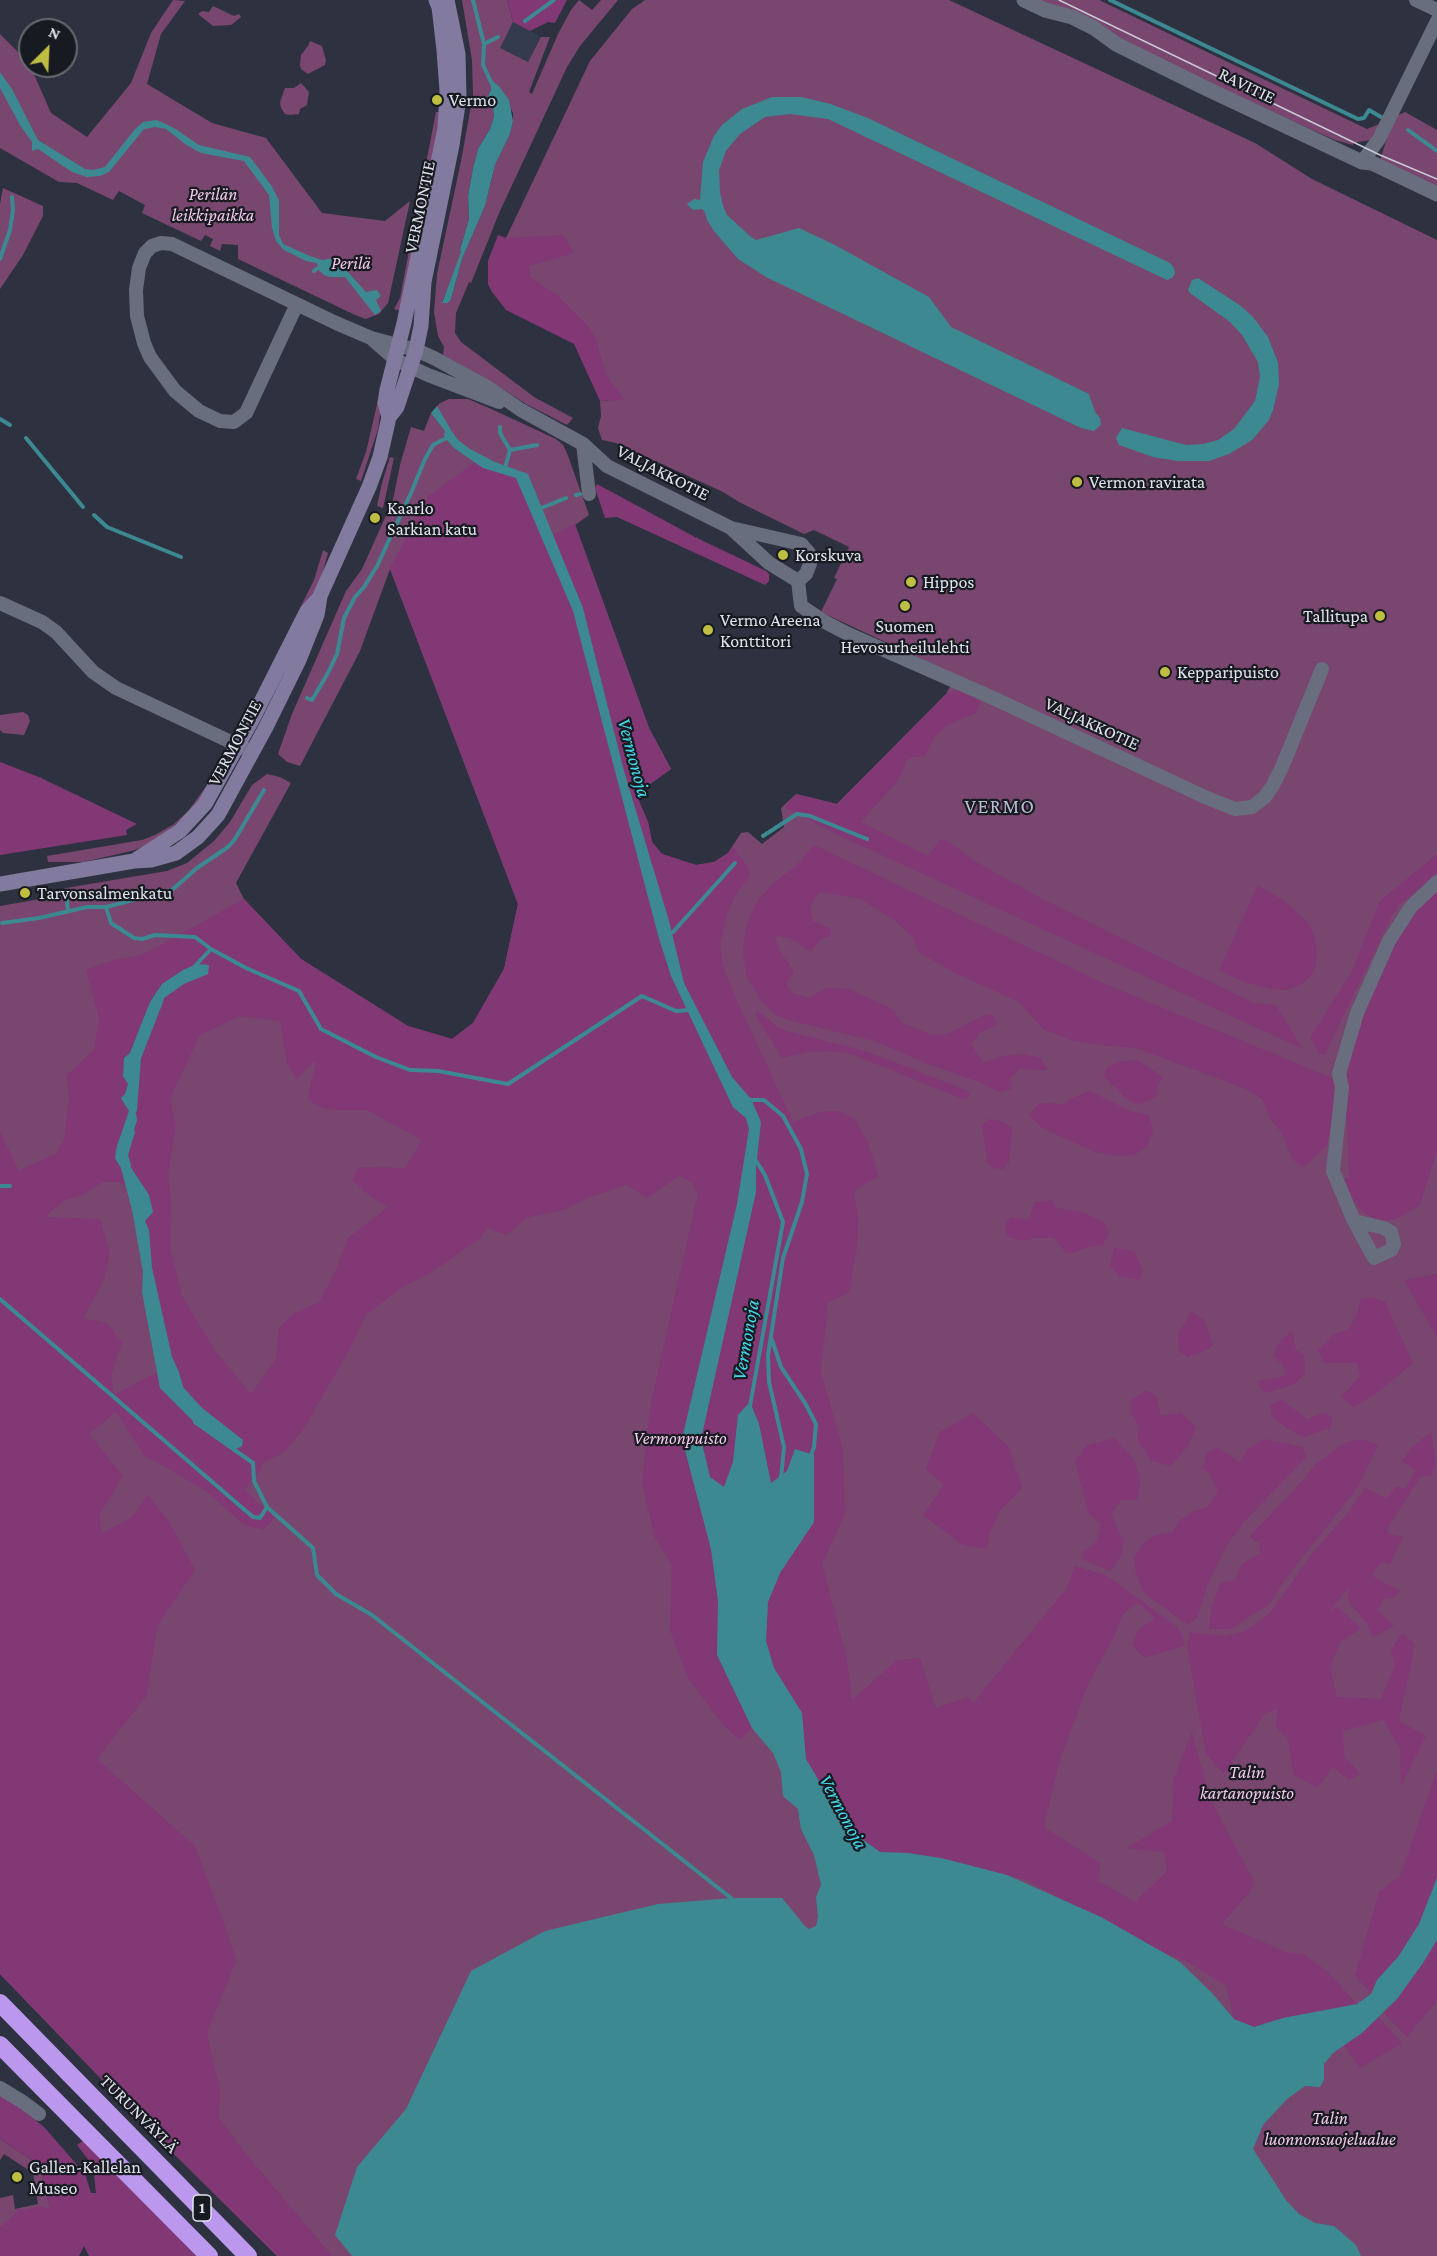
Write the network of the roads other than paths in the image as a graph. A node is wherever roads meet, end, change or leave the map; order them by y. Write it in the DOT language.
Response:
graph roads {
  1 [pos="436,0"];
  2 [pos="447,0"];
  3 [pos="1024,0"];
  4 [pos="1416,0"];
  5 [pos="1437,10"];
  6 [pos="1437,21"];
  7 [pos="1362,162"];
  8 [pos="1437,195"];
  9 [pos="297,304"];
  10 [pos="416,350"];
  11 [pos="402,357"];
  12 [pos="521,410"];
  13 [pos="583,444"];
  14 [pos="589,494"];
  15 [pos="731,528"];
  16 [pos="798,581"];
  17 [pos="0,603"];
  18 [pos="1322,669"];
  19 [pos="245,749"];
  20 [pos="1437,882"];
  21 [pos="0,884"];
  22 [pos="1354,1221"];
  23 [pos="0,2003"];
  24 [pos="0,2045"];
  25 [pos="0,2088"];
  26 [pos="39,2114"];
  27 [pos="209,2256"];
  28 [pos="248,2256"];
  1 -- 11 [label="main road, VERMONTIE"];
  2 -- 10 [label="main road, VERMONTIE"];
  3 -- 7 [label="street, RAVITIE"];
  4 -- 5 [label="street"];
  6 -- 7 [label="street"];
  7 -- 8 [label="street, RAVITIE"];
  9 -- 9 [label="street"];
  9 -- 11 [label="street"];
  10 -- 11 [label="main road, VERMONTIE"];
  10 -- 12 [label="street, VALJAKKOTIE"];
  11 -- 12 [label="street, VALJAKKOTIE"];
  11 -- 19 [label="main road, VERMONTIE"];
  12 -- 13 [label="street, VALJAKKOTIE"];
  13 -- 14 [label="street"];
  13 -- 15 [label="street, VALJAKKOTIE"];
  15 -- 16 [label="street, VALJAKKOTIE"];
  15 -- 16 [label="street, VALJAKKOTIE"];
  16 -- 18 [label="street, VALJAKKOTIE"];
  17 -- 19 [label="street"];
  19 -- 21 [label="main road, VERMONTIE"];
  20 -- 22 [label="street"];
  23 -- 28 [label="highway, TURUNVÄYLÄ / 1"];
  24 -- 27 [label="highway, 1"];
  25 -- 26 [label="street"];
}
